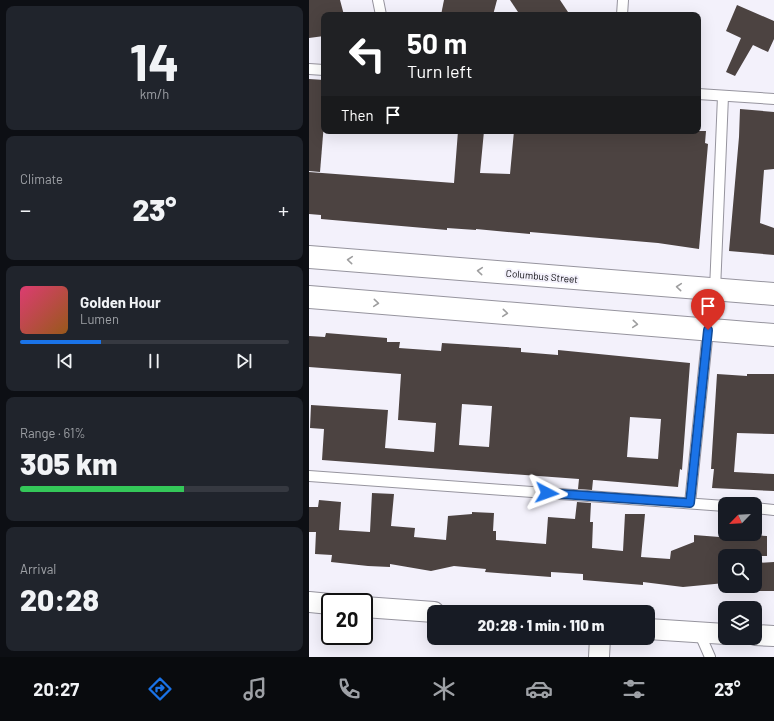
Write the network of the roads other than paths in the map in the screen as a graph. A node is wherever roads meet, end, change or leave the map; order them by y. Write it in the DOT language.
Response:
graph roads {
  1 [pos="378,0"];
  2 [pos="623,0"];
  3 [pos="380,12"];
  4 [pos="622,12"];
  5 [pos="309,69"];
  6 [pos="321,70"];
  7 [pos="701,94"];
  8 [pos="723,96"];
  9 [pos="774,99"];
  10 [pos="309,257"];
  11 [pos="715,290"];
  12 [pos="774,294"];
  13 [pos="309,297"];
  14 [pos="708,330"];
  15 [pos="774,335"];
  16 [pos="309,476"];
  17 [pos="690,503"];
  18 [pos="718,505"];
  19 [pos="762,509"];
  20 [pos="774,510"];
  21 [pos="309,602"];
  22 [pos="321,603"];
  23 [pos="373,608"];
  24 [pos="427,612"];
  25 [pos="655,629"];
  26 [pos="699,632"];
  27 [pos="718,633"];
  28 [pos="762,635"];
  29 [pos="774,636"];
  30 [pos="600,645"];
  31 [pos="599,657"];
  32 [pos="710,657"];
  1 -- 3 [label="lane"];
  2 -- 4 [label="lane"];
  5 -- 6 [label="lane"];
  7 -- 8 [label="lane"];
  8 -- 9 [label="lane"];
  8 -- 11 [label="lane"];
  11 -- 10 [label="main road, Columbus Street, one-way"];
  11 -- 12 [label="main road, Columbus Street"];
  13 -- 14 [label="main road, one-way"];
  14 -- 15 [label="main road"];
  14 -- 17 [label="lane"];
  16 -- 17 [label="lane"];
  17 -- 18 [label="lane"];
  19 -- 20 [label="lane"];
  21 -- 22 [label="street"];
  23 -- 24 [label="street"];
  25 -- 26 [label="street"];
  26 -- 27 [label="street"];
  26 -- 32 [label="lane"];
  28 -- 29 [label="street"];
  30 -- 31 [label="street"];
}
